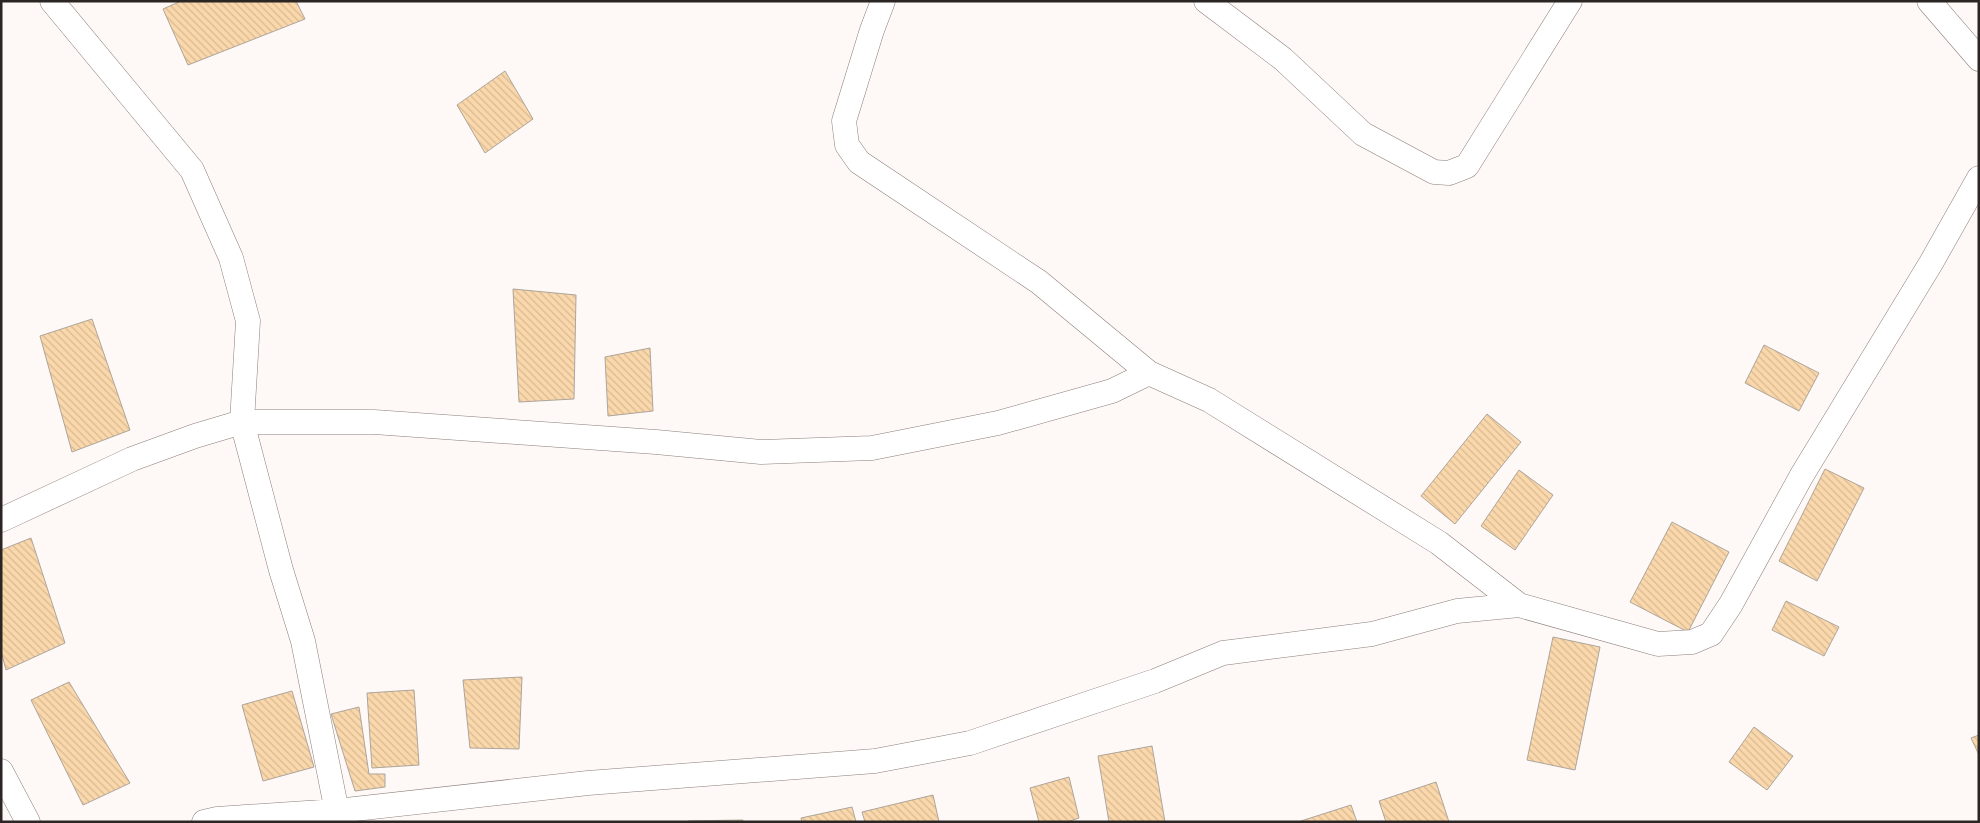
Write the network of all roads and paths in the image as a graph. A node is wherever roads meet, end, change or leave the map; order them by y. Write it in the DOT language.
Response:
graph roads {
  1 [pos="52,1"];
  2 [pos="883,1"];
  3 [pos="1206,1"];
  4 [pos="1570,1"];
  5 [pos="1929,1"];
  6 [pos="1979,59"];
  7 [pos="1979,178"];
  8 [pos="1149,373"];
  9 [pos="242,422"];
  10 [pos="1,520"];
  11 [pos="1519,605"];
  12 [pos="1,771"];
  13 [pos="338,816"];
  14 [pos="28,822"];
  15 [pos="204,822"];
  1 -- 9 [label="street"];
  2 -- 8 [label="street"];
  3 -- 4 [label="street"];
  5 -- 6 [label="street"];
  7 -- 11 [label="street"];
  8 -- 9 [label="street"];
  8 -- 11 [label="street"];
  9 -- 10 [label="street"];
  9 -- 13 [label="street"];
  11 -- 13 [label="street"];
  12 -- 14 [label="street"];
  13 -- 15 [label="street"];
}
